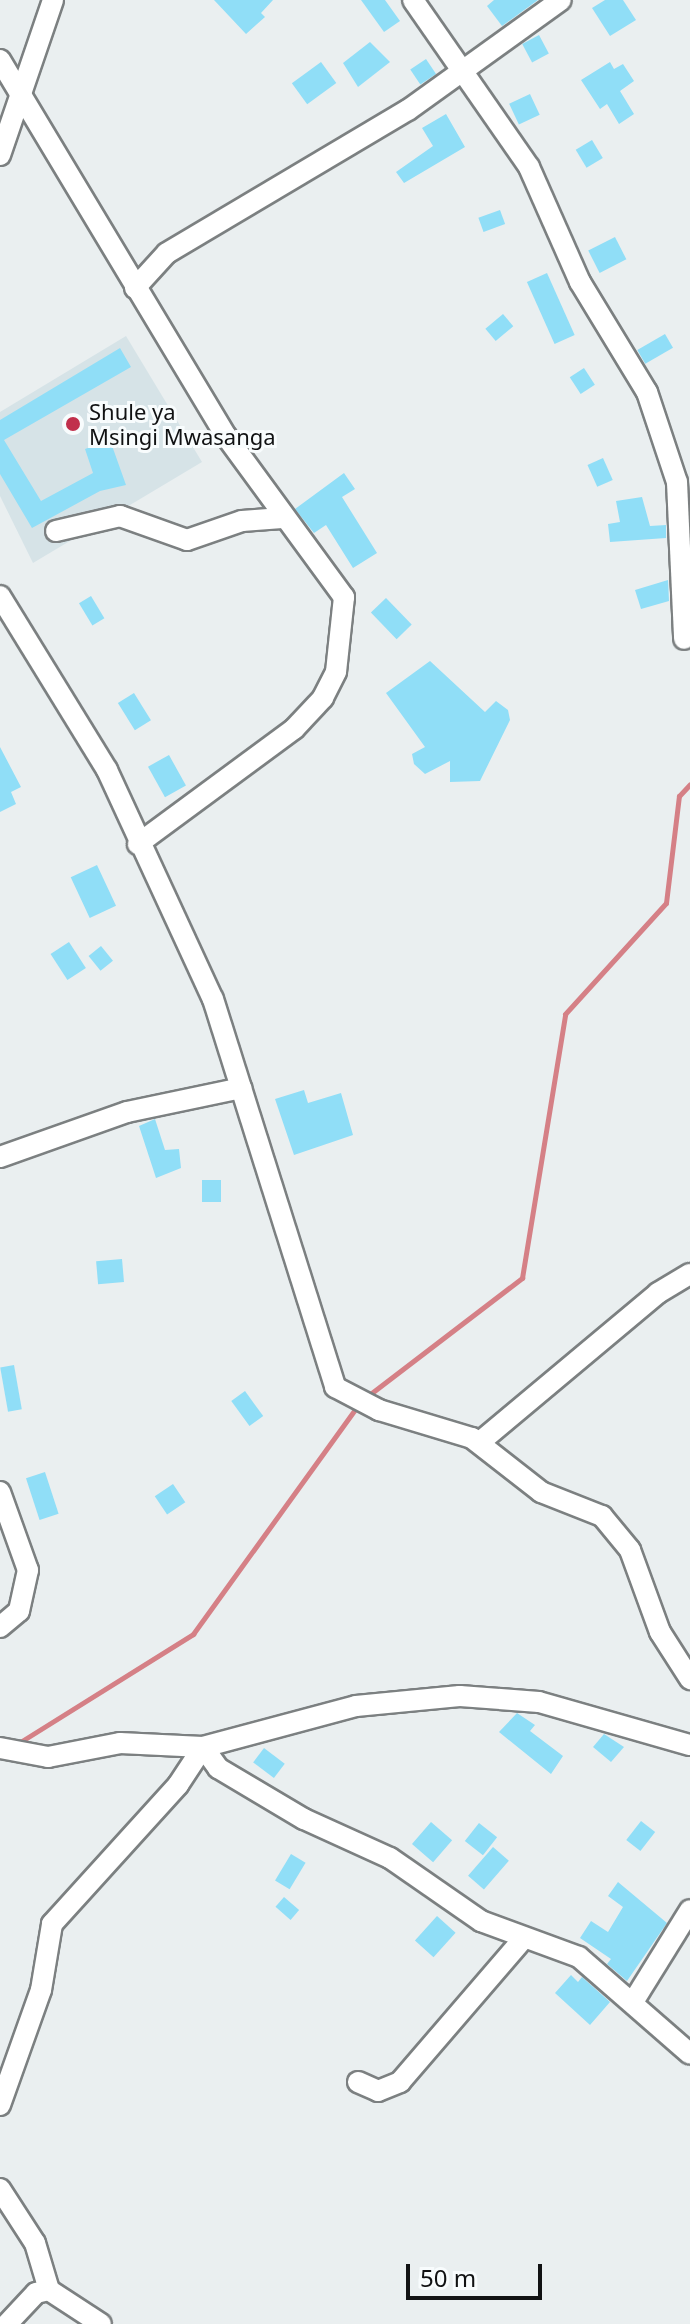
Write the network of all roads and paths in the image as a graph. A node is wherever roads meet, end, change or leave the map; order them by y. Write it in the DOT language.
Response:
graph roads {
  1 [pos="53,0"];
  2 [pos="413,0"];
  3 [pos="561,0"];
  4 [pos="0,60"];
  5 [pos="465,68"];
  6 [pos="19,98"];
  7 [pos="0,155"];
  8 [pos="135,288"];
  9 [pos="282,518"];
  10 [pos="686,525"];
  11 [pos="56,531"];
  12 [pos="0,596"];
  13 [pos="684,639"];
  14 [pos="138,844"];
  15 [pos="242,1088"];
  16 [pos="0,1157"];
  17 [pos="690,1274"];
  18 [pos="480,1442"];
  19 [pos="0,1492"];
  20 [pos="0,1627"];
  21 [pos="690,1679"];
  22 [pos="690,1745"];
  23 [pos="203,1747"];
  24 [pos="0,1748"];
  25 [pos="690,1910"];
  26 [pos="524,1938"];
  27 [pos="633,2002"];
  28 [pos="690,2054"];
  29 [pos="358,2082"];
  30 [pos="0,2105"];
  31 [pos="0,2189"];
  32 [pos="49,2290"];
  33 [pos="7,2324"];
  34 [pos="101,2324"];
  1 -- 6 [label="street"];
  2 -- 5 [label="street"];
  3 -- 5 [label="street"];
  4 -- 6 [label="street"];
  5 -- 8 [label="street"];
  5 -- 10 [label="street"];
  6 -- 7 [label="street"];
  6 -- 8 [label="street"];
  8 -- 9 [label="street"];
  9 -- 11 [label="street"];
  9 -- 14 [label="street"];
  10 -- 13 [label="street"];
  12 -- 14 [label="street"];
  14 -- 15 [label="street"];
  15 -- 16 [label="street"];
  15 -- 18 [label="street"];
  17 -- 18 [label="street"];
  18 -- 21 [label="street"];
  19 -- 20 [label="street"];
  22 -- 23 [label="street"];
  23 -- 24 [label="street"];
  23 -- 26 [label="street"];
  23 -- 30 [label="street"];
  25 -- 27 [label="street"];
  26 -- 27 [label="street"];
  26 -- 29 [label="street"];
  27 -- 28 [label="street"];
  31 -- 32 [label="street"];
  32 -- 33 [label="street"];
  32 -- 34 [label="street"];
}
